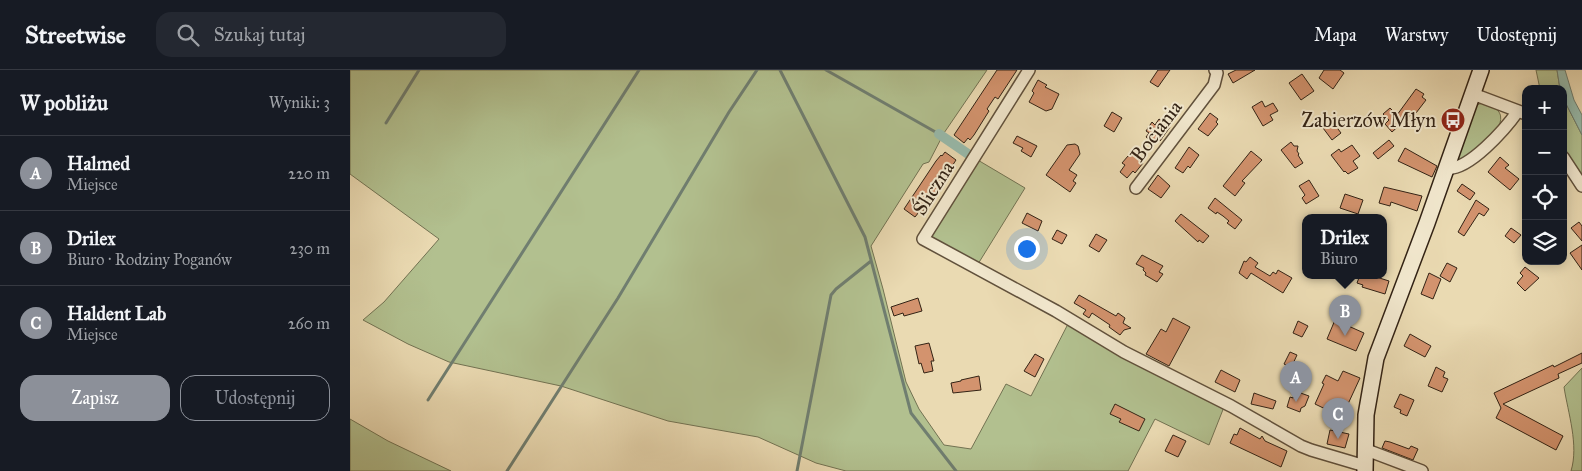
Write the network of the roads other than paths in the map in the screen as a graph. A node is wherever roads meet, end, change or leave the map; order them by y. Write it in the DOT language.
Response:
graph roads {
  1 [pos="1029,70"];
  2 [pos="1215,70"];
  3 [pos="1481,70"];
  4 [pos="1473,94"];
  5 [pos="1522,113"];
  6 [pos="1567,163"];
  7 [pos="1446,168"];
  8 [pos="1582,186"];
  9 [pos="1136,188"];
  10 [pos="1364,449"];
  11 [pos="1365,468"];
  12 [pos="1422,471"];
  1 -- 11 [label="street, Śliczna"];
  2 -- 9 [label="street, Bociania"];
  3 -- 4 [label="street"];
  4 -- 5 [label="street"];
  4 -- 7 [label="street"];
  5 -- 7 [label="street"];
  6 -- 8 [label="street"];
  7 -- 10 [label="street"];
  10 -- 11 [label="street"];
  10 -- 12 [label="street"];
}
